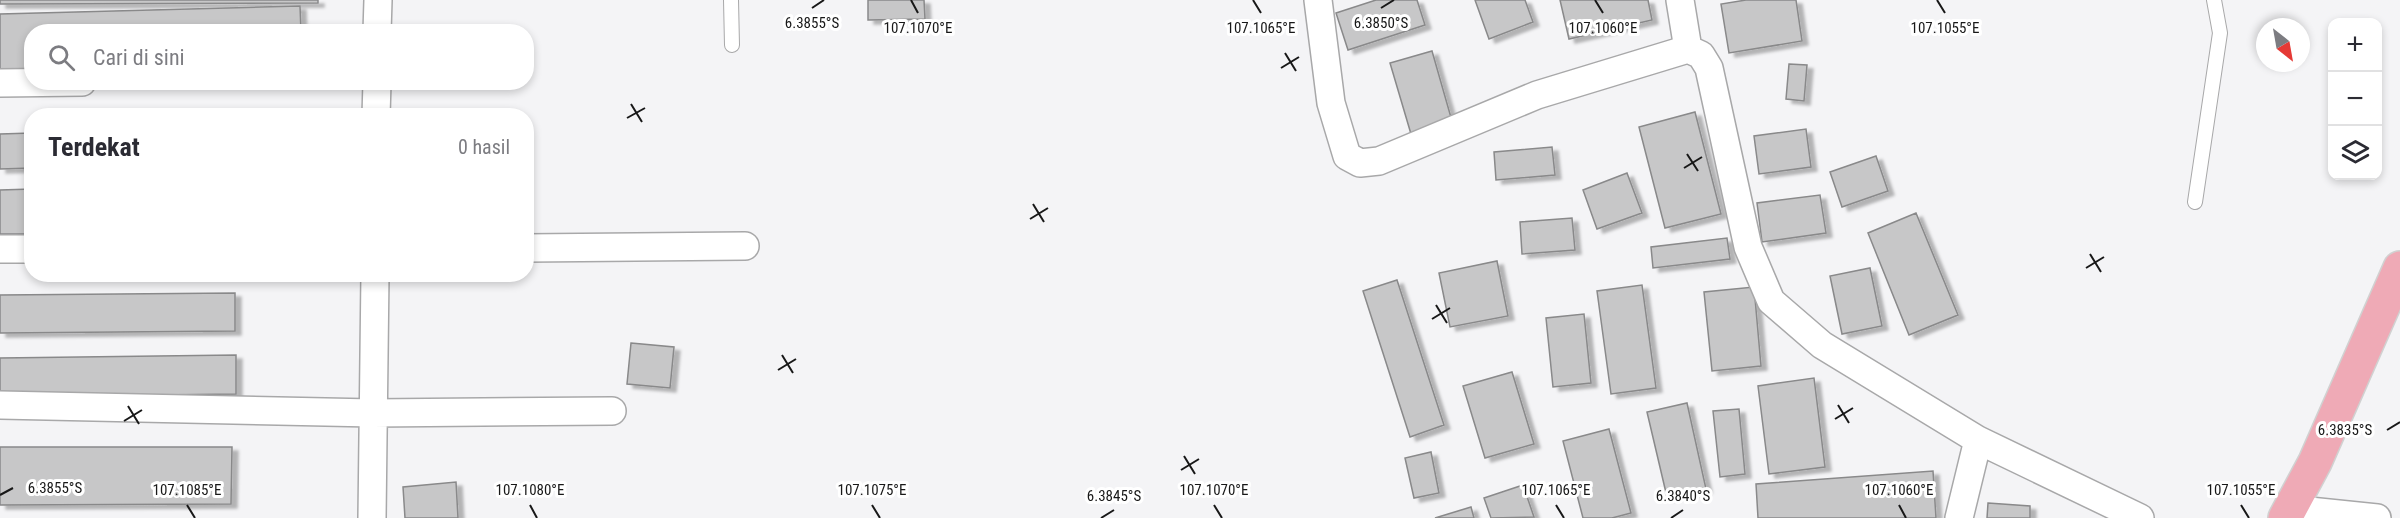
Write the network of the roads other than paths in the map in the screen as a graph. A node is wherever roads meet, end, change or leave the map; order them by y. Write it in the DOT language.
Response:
graph roads {
  1 [pos="378,0"];
  2 [pos="731,0"];
  3 [pos="1318,0"];
  4 [pos="1680,0"];
  5 [pos="2214,0"];
  6 [pos="377,24"];
  7 [pos="732,45"];
  8 [pos="1688,49"];
  9 [pos="0,83"];
  10 [pos="24,83"];
  11 [pos="377,90"];
  12 [pos="376,108"];
  13 [pos="2195,202"];
  14 [pos="745,246"];
  15 [pos="534,248"];
  16 [pos="0,249"];
  17 [pos="24,249"];
  18 [pos="2399,272"];
  19 [pos="375,282"];
  20 [pos="0,405"];
  21 [pos="612,411"];
  22 [pos="373,413"];
  23 [pos="1978,440"];
  24 [pos="2287,513"];
  25 [pos="372,518"];
  26 [pos="1959,518"];
  27 [pos="2140,518"];
  28 [pos="2377,518"];
  1 -- 6 [label="street"];
  2 -- 7 [label="lane"];
  3 -- 8 [label="street"];
  4 -- 8 [label="street"];
  5 -- 13 [label="lane"];
  8 -- 23 [label="street"];
  9 -- 10 [label="street"];
  11 -- 12 [label="street"];
  14 -- 15 [label="street"];
  16 -- 17 [label="street"];
  18 -- 24 [label="main road"];
  19 -- 22 [label="street"];
  20 -- 22 [label="street"];
  21 -- 22 [label="street"];
  22 -- 25 [label="street"];
  23 -- 26 [label="street"];
  23 -- 27 [label="street"];
  24 -- 28 [label="street"];
}
